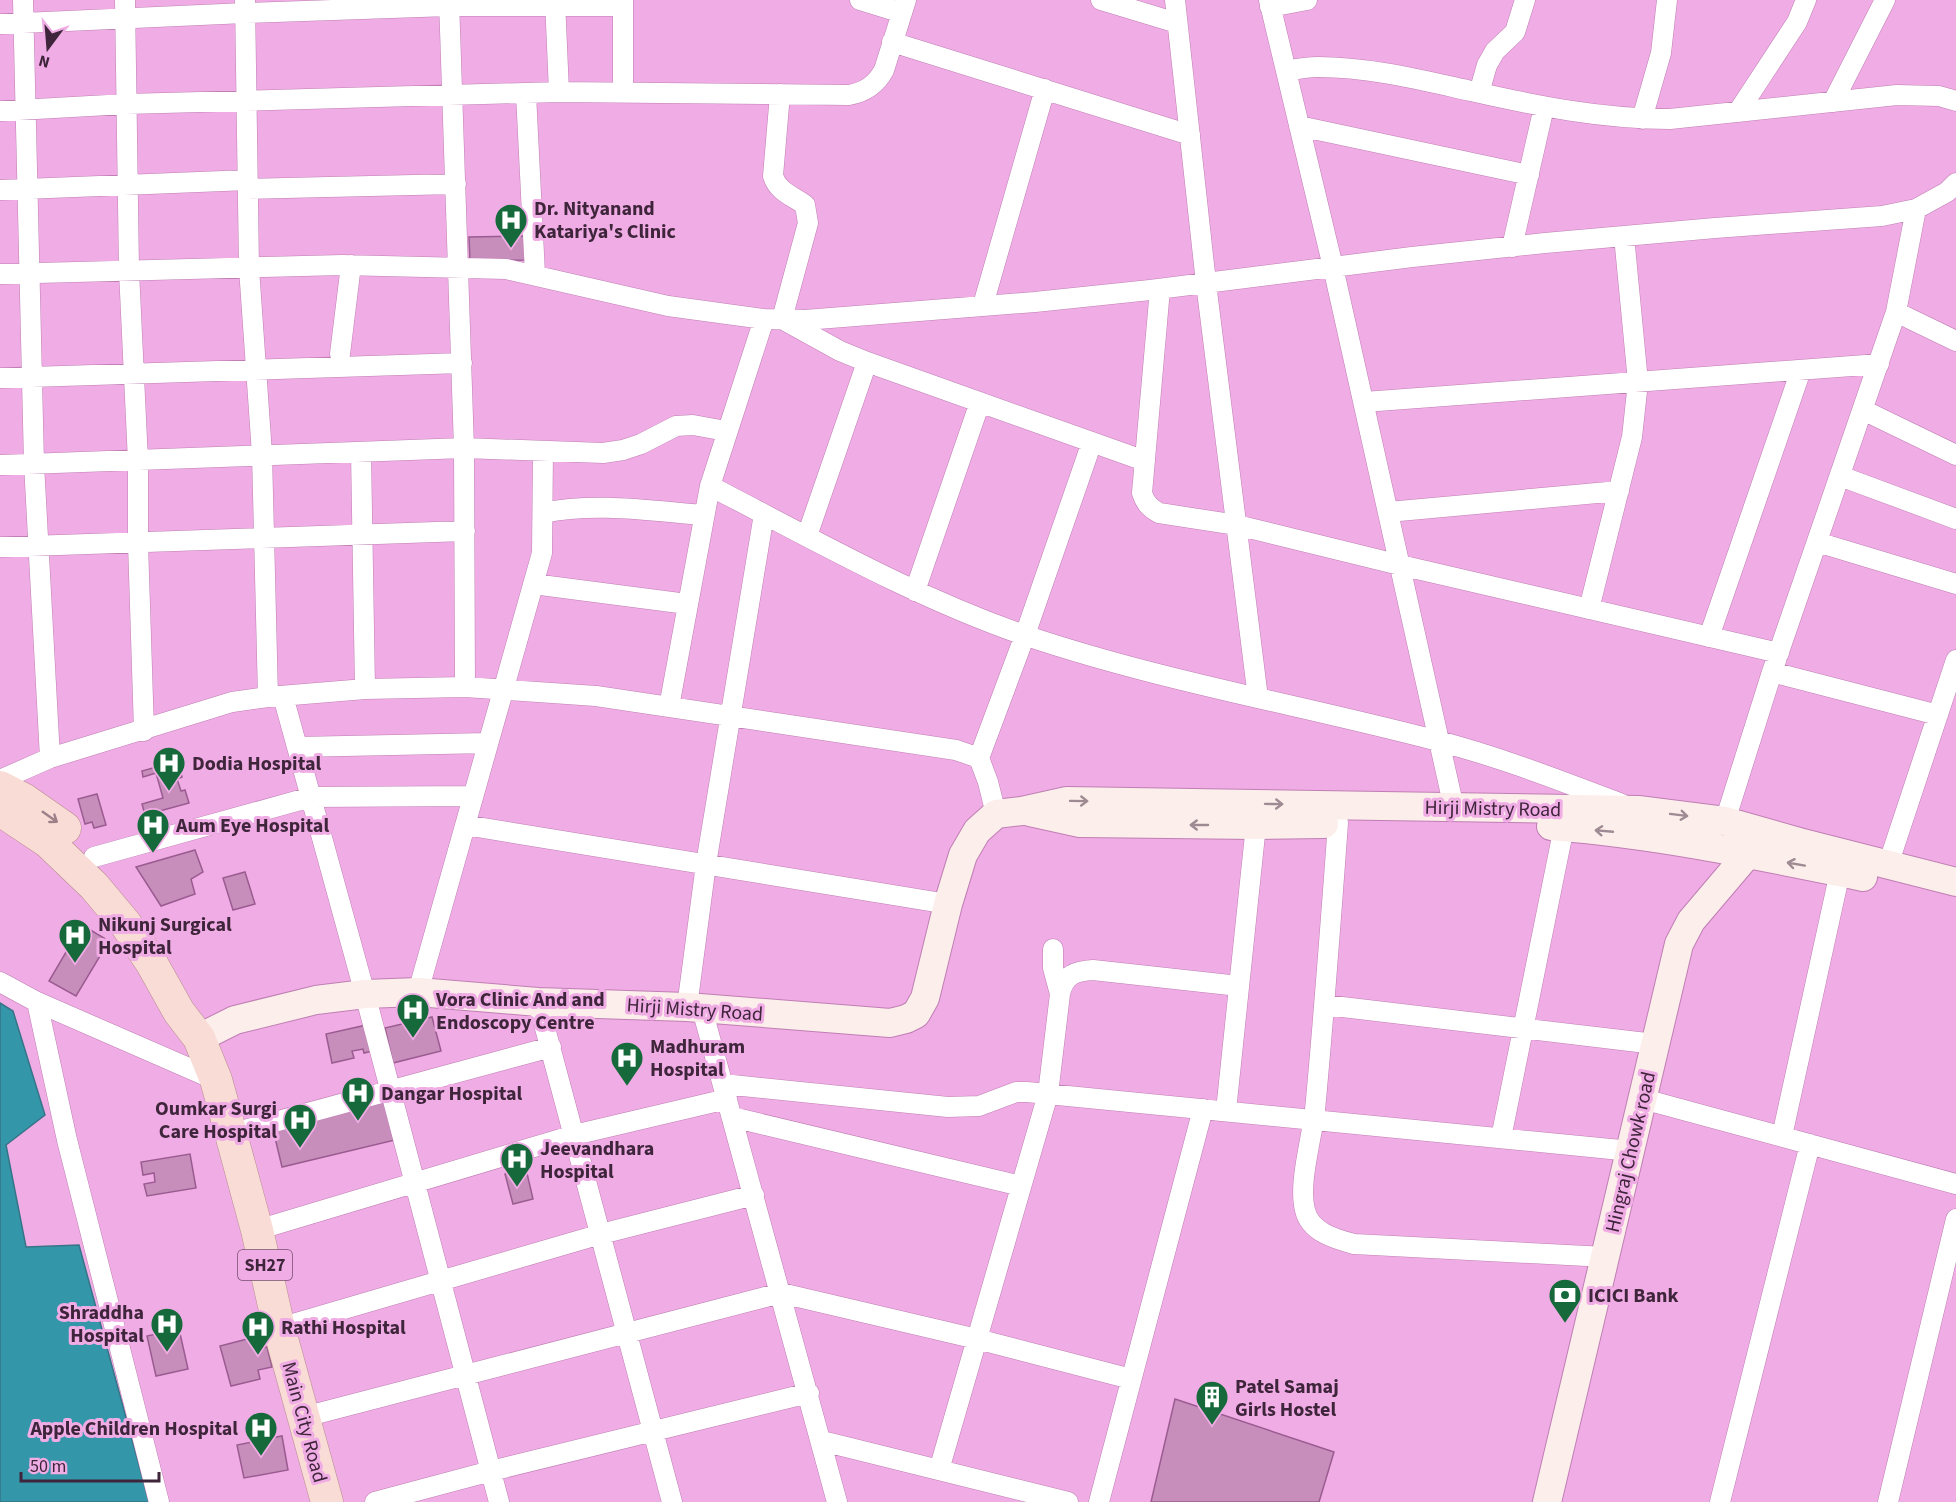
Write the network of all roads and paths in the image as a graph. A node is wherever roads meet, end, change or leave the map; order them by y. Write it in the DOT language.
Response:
graph roads {
  1 [pos="23,0"];
  2 [pos="860,0"];
  3 [pos="1101,0"];
  4 [pos="1175,0"];
  5 [pos="1307,0"];
  6 [pos="1525,0"];
  7 [pos="1667,0"];
  8 [pos="1806,0"];
  9 [pos="1885,0"];
  10 [pos="449,3"];
  11 [pos="556,3"];
  12 [pos="623,3"];
  13 [pos="1269,3"];
  14 [pos="245,6"];
  15 [pos="904,7"];
  16 [pos="125,9"];
  17 [pos="24,23"];
  18 [pos="1177,23"];
  19 [pos="0,24"];
  20 [pos="892,42"];
  21 [pos="1286,71"];
  22 [pos="1045,90"];
  23 [pos="559,92"];
  24 [pos="623,92"];
  25 [pos="1479,93"];
  26 [pos="526,94"];
  27 [pos="780,94"];
  28 [pos="452,96"];
  29 [pos="247,100"];
  30 [pos="1956,101"];
  31 [pos="1833,102"];
  32 [pos="126,104"];
  33 [pos="1544,107"];
  34 [pos="26,110"];
  35 [pos="0,111"];
  36 [pos="1738,112"];
  37 [pos="1642,119"];
  38 [pos="1299,126"];
  39 [pos="1190,135"];
  40 [pos="1529,175"];
  41 [pos="456,184"];
  42 [pos="248,185"];
  43 [pos="129,186"];
  44 [pos="29,189"];
  45 [pos="0,190"];
  46 [pos="1953,191"];
  47 [pos="1916,209"];
  48 [pos="1624,237"];
  49 [pos="1512,247"];
  50 [pos="351,265"];
  51 [pos="459,267"];
  52 [pos="1333,267"];
  53 [pos="249,268"];
  54 [pos="129,271"];
  55 [pos="0,274"];
  56 [pos="30,274"];
  57 [pos="535,274"];
  58 [pos="1206,283"];
  59 [pos="1160,289"];
  60 [pos="983,305"];
  61 [pos="1896,312"];
  62 [pos="773,319"];
  63 [pos="1956,341"];
  64 [pos="340,354"];
  65 [pos="867,362"];
  66 [pos="462,363"];
  67 [pos="1879,364"];
  68 [pos="257,370"];
  69 [pos="1802,370"];
  70 [pos="135,373"];
  71 [pos="33,377"];
  72 [pos="0,378"];
  73 [pos="1638,382"];
  74 [pos="980,402"];
  75 [pos="1364,402"];
  76 [pos="1863,410"];
  77 [pos="726,431"];
  78 [pos="1092,442"];
  79 [pos="464,448"];
  80 [pos="362,452"];
  81 [pos="543,452"];
  82 [pos="262,454"];
  83 [pos="1956,455"];
  84 [pos="138,461"];
  85 [pos="1145,461"];
  86 [pos="34,464"];
  87 [pos="0,465"];
  88 [pos="1840,476"];
  89 [pos="710,486"];
  90 [pos="1618,491"];
  91 [pos="1388,512"];
  92 [pos="543,513"];
  93 [pos="764,514"];
  94 [pos="704,515"];
  95 [pos="1956,519"];
  96 [pos="1237,525"];
  97 [pos="465,531"];
  98 [pos="363,535"];
  99 [pos="807,536"];
  100 [pos="264,539"];
  101 [pos="1817,542"];
  102 [pos="138,543"];
  103 [pos="38,546"];
  104 [pos="0,547"];
  105 [pos="1400,565"];
  106 [pos="533,584"];
  107 [pos="1956,584"];
  108 [pos="915,591"];
  109 [pos="687,604"];
  110 [pos="1589,609"];
  111 [pos="1025,636"];
  112 [pos="1709,637"];
  113 [pos="1779,653"];
  114 [pos="1956,660"];
  115 [pos="1772,672"];
  116 [pos="465,687"];
  117 [pos="365,689"];
  118 [pos="503,689"];
  119 [pos="275,696"];
  120 [pos="1258,698"];
  121 [pos="669,707"];
  122 [pos="1938,715"];
  123 [pos="731,717"];
  124 [pos="144,730"];
  125 [pos="1440,741"];
  126 [pos="488,743"];
  127 [pos="297,747"];
  128 [pos="50,758"];
  129 [pos="979,758"];
  130 [pos="0,780"];
  131 [pos="0,786"];
  132 [pos="473,796"];
  133 [pos="311,797"];
  134 [pos="1454,808"];
  135 [pos="0,810"];
  136 [pos="1638,810"];
  137 [pos="1009,813"];
  138 [pos="1725,821"];
  139 [pos="1338,824"];
  140 [pos="465,825"];
  141 [pos="1257,825"];
  142 [pos="1563,827"];
  143 [pos="1772,834"];
  144 [pos="1714,849"];
  145 [pos="1747,855"];
  146 [pos="94,857"];
  147 [pos="706,864"];
  148 [pos="1888,865"];
  149 [pos="1840,872"];
  150 [pos="1956,882"];
  151 [pos="1956,896"];
  152 [pos="948,904"];
  153 [pos="1690,921"];
  154 [pos="1053,949"];
  155 [pos="0,982"];
  156 [pos="1239,986"];
  157 [pos="418,992"];
  158 [pos="365,994"];
  159 [pos="1060,994"];
  160 [pos="37,1002"];
  161 [pos="538,1002"];
  162 [pos="1325,1005"];
  163 [pos="694,1008"];
  164 [pos="1523,1028"];
  165 [pos="196,1034"];
  166 [pos="1654,1044"];
  167 [pos="551,1047"];
  168 [pos="162,1055"];
  169 [pos="216,1080"];
  170 [pos="390,1090"];
  171 [pos="1048,1094"];
  172 [pos="1643,1099"];
  173 [pos="728,1100"];
  174 [pos="1203,1109"];
  175 [pos="1226,1111"];
  176 [pos="1314,1119"];
  177 [pos="230,1134"];
  178 [pos="574,1135"];
  179 [pos="1782,1136"];
  180 [pos="1501,1138"];
  181 [pos="1810,1144"];
  182 [pos="1631,1151"];
  183 [pos="415,1182"];
  184 [pos="1956,1184"];
  185 [pos="1021,1185"];
  186 [pos="754,1195"];
  187 [pos="1956,1219"];
  188 [pos="257,1230"];
  189 [pos="600,1234"];
  190 [pos="1606,1257"];
  191 [pos="441,1280"];
  192 [pos="781,1293"];
  193 [pos="279,1328"];
  194 [pos="627,1332"];
  195 [pos="977,1339"];
  196 [pos="466,1374"];
  197 [pos="1131,1379"];
  198 [pos="809,1393"];
  199 [pos="303,1417"];
  200 [pos="653,1431"];
  201 [pos="822,1441"];
  202 [pos="939,1470"];
  203 [pos="491,1471"];
  204 [pos="159,1502"];
  205 [pos="327,1502"];
  206 [pos="375,1502"];
  207 [pos="499,1502"];
  208 [pos="672,1502"];
  209 [pos="837,1502"];
  210 [pos="1068,1502"];
  211 [pos="1099,1502"];
  212 [pos="1547,1502"];
  213 [pos="1720,1502"];
  214 [pos="1888,1502"];
  1 -- 17 [label="street"];
  2 -- 15 [label="street"];
  3 -- 18 [label="street"];
  4 -- 18 [label="street"];
  5 -- 13 [label="street"];
  6 -- 25 [label="street"];
  7 -- 37 [label="street"];
  8 -- 36 [label="street"];
  9 -- 31 [label="street"];
  10 -- 11 [label="street"];
  10 -- 14 [label="street"];
  10 -- 28 [label="street"];
  11 -- 12 [label="street"];
  11 -- 23 [label="street"];
  12 -- 24 [label="street"];
  13 -- 21 [label="street"];
  14 -- 16 [label="street"];
  14 -- 29 [label="street"];
  15 -- 20 [label="street"];
  16 -- 17 [label="street"];
  16 -- 32 [label="street"];
  17 -- 19 [label="street"];
  17 -- 34 [label="street"];
  18 -- 39 [label="street"];
  20 -- 22 [label="street"];
  20 -- 27 [label="street"];
  21 -- 25 [label="street"];
  21 -- 38 [label="street"];
  22 -- 39 [label="street"];
  22 -- 60 [label="street"];
  23 -- 24 [label="street"];
  23 -- 26 [label="street"];
  24 -- 27 [label="street"];
  25 -- 33 [label="street"];
  26 -- 28 [label="street"];
  26 -- 57 [label="street"];
  27 -- 62 [label="street"];
  28 -- 29 [label="street"];
  28 -- 41 [label="street"];
  29 -- 32 [label="street"];
  29 -- 42 [label="street"];
  30 -- 31 [label="street"];
  31 -- 36 [label="street"];
  32 -- 34 [label="street"];
  32 -- 43 [label="street"];
  33 -- 37 [label="street"];
  33 -- 40 [label="street"];
  34 -- 35 [label="street"];
  34 -- 44 [label="street"];
  36 -- 37 [label="street"];
  38 -- 40 [label="street"];
  38 -- 52 [label="street"];
  39 -- 58 [label="street"];
  40 -- 49 [label="street"];
  41 -- 42 [label="street"];
  41 -- 51 [label="street"];
  42 -- 43 [label="street"];
  42 -- 53 [label="street"];
  43 -- 44 [label="street"];
  43 -- 54 [label="street"];
  44 -- 45 [label="street"];
  44 -- 56 [label="street"];
  46 -- 47 [label="street"];
  47 -- 48 [label="street"];
  47 -- 61 [label="street"];
  48 -- 49 [label="street"];
  48 -- 73 [label="street"];
  49 -- 52 [label="street"];
  50 -- 51 [label="street"];
  50 -- 53 [label="street"];
  50 -- 64 [label="street"];
  51 -- 57 [label="street"];
  51 -- 66 [label="street"];
  52 -- 58 [label="street"];
  52 -- 75 [label="street"];
  53 -- 54 [label="street"];
  53 -- 68 [label="street"];
  54 -- 56 [label="street"];
  54 -- 70 [label="street"];
  55 -- 56 [label="street"];
  56 -- 71 [label="street"];
  57 -- 62 [label="street"];
  58 -- 59 [label="street"];
  58 -- 96 [label="street"];
  59 -- 60 [label="street"];
  59 -- 85 [label="street"];
  60 -- 62 [label="street"];
  61 -- 63 [label="street"];
  61 -- 67 [label="street"];
  62 -- 65 [label="street"];
  62 -- 77 [label="street"];
  65 -- 74 [label="street"];
  65 -- 99 [label="street"];
  66 -- 68 [label="street"];
  66 -- 79 [label="street"];
  67 -- 69 [label="street"];
  67 -- 76 [label="street"];
  68 -- 70 [label="street"];
  68 -- 82 [label="street"];
  69 -- 73 [label="street"];
  69 -- 112 [label="street"];
  70 -- 71 [label="street"];
  70 -- 84 [label="street"];
  71 -- 72 [label="street"];
  71 -- 86 [label="street"];
  73 -- 75 [label="street"];
  73 -- 90 [label="street"];
  74 -- 78 [label="street"];
  74 -- 108 [label="street"];
  75 -- 91 [label="street"];
  76 -- 83 [label="street"];
  76 -- 88 [label="street"];
  77 -- 81 [label="street"];
  77 -- 89 [label="street"];
  78 -- 85 [label="street"];
  78 -- 111 [label="street"];
  79 -- 80 [label="street"];
  79 -- 81 [label="street"];
  79 -- 97 [label="street"];
  80 -- 82 [label="street"];
  80 -- 98 [label="street"];
  81 -- 92 [label="street"];
  82 -- 84 [label="street"];
  82 -- 100 [label="street"];
  84 -- 86 [label="street"];
  84 -- 102 [label="street"];
  85 -- 96 [label="street"];
  86 -- 87 [label="street"];
  86 -- 103 [label="street"];
  88 -- 95 [label="street"];
  88 -- 101 [label="street"];
  89 -- 93 [label="street"];
  89 -- 94 [label="street"];
  90 -- 91 [label="street"];
  90 -- 110 [label="street"];
  91 -- 105 [label="street"];
  92 -- 94 [label="street"];
  92 -- 106 [label="street"];
  93 -- 99 [label="street"];
  93 -- 123 [label="street"];
  94 -- 109 [label="street"];
  96 -- 105 [label="street"];
  96 -- 120 [label="street"];
  97 -- 98 [label="street"];
  97 -- 116 [label="street"];
  98 -- 100 [label="street"];
  98 -- 117 [label="street"];
  99 -- 108 [label="street"];
  100 -- 102 [label="street"];
  100 -- 119 [label="street"];
  101 -- 107 [label="street"];
  101 -- 113 [label="street"];
  102 -- 103 [label="street"];
  102 -- 124 [label="street"];
  103 -- 104 [label="street"];
  103 -- 128 [label="street"];
  105 -- 110 [label="street"];
  105 -- 125 [label="street"];
  106 -- 109 [label="street"];
  106 -- 118 [label="street"];
  108 -- 111 [label="street"];
  109 -- 121 [label="street"];
  110 -- 112 [label="street"];
  111 -- 120 [label="street"];
  111 -- 129 [label="street"];
  112 -- 113 [label="street"];
  113 -- 115 [label="street"];
  114 -- 122 [label="street"];
  115 -- 122 [label="street"];
  115 -- 138 [label="street"];
  116 -- 117 [label="street"];
  116 -- 118 [label="street"];
  117 -- 119 [label="street"];
  118 -- 121 [label="street"];
  118 -- 126 [label="street"];
  119 -- 124 [label="street"];
  119 -- 127 [label="street"];
  120 -- 125 [label="street"];
  121 -- 123 [label="street"];
  122 -- 148 [label="street"];
  123 -- 129 [label="street"];
  123 -- 147 [label="street"];
  124 -- 128 [label="street"];
  125 -- 134 [label="street"];
  125 -- 136 [label="street"];
  126 -- 127 [label="street"];
  126 -- 132 [label="street"];
  127 -- 133 [label="street"];
  128 -- 130 [label="street"];
  129 -- 137 [label="street"];
  131 -- 146 [label="main road, Main City Road / SH27, one-way"];
  132 -- 133 [label="street"];
  132 -- 140 [label="street"];
  133 -- 146 [label="street"];
  133 -- 158 [label="street"];
  134 -- 136 [label="main road, Hirji Mistry Road"];
  137 -- 134 [label="main road, Hirji Mistry Road, one-way"];
  135 -- 165 [label="main road, Main City Road / SH27"];
  136 -- 138 [label="main road, Hirji Mistry Road, one-way"];
  141 -- 137 [label="main road, Hirji Mistry Road, one-way"];
  137 -- 152 [label="main road, Hirji Mistry Road"];
  138 -- 143 [label="main road, Hirji Mistry Road"];
  138 -- 144 [label="main road"];
  139 -- 141 [label="main road, Hirji Mistry Road"];
  139 -- 142 [label="main road, Hirji Mistry Road"];
  139 -- 162 [label="street"];
  140 -- 147 [label="street"];
  140 -- 157 [label="street"];
  141 -- 156 [label="street"];
  144 -- 142 [label="main road, Hirji Mistry Road, one-way"];
  142 -- 164 [label="street"];
  143 -- 145 [label="main road, Hingraj Chowk road"];
  143 -- 148 [label="main road, Hirji Mistry Road"];
  144 -- 145 [label="main road, Hirji Mistry Road"];
  144 -- 153 [label="main road"];
  149 -- 145 [label="main road, Hirji Mistry Road, one-way"];
  145 -- 153 [label="main road, Hingraj Chowk road"];
  146 -- 165 [label="main road, Main City Road / SH27"];
  147 -- 152 [label="street"];
  147 -- 163 [label="street"];
  148 -- 150 [label="main road, Hirji Mistry Road"];
  149 -- 151 [label="main road, Hirji Mistry Road"];
  149 -- 179 [label="street"];
  152 -- 163 [label="main road, Hirji Mistry Road"];
  153 -- 166 [label="main road, Hingraj Chowk road"];
  154 -- 159 [label="street"];
  155 -- 160 [label="street"];
  156 -- 159 [label="street"];
  156 -- 175 [label="street"];
  157 -- 158 [label="main road, Hirji Mistry Road"];
  157 -- 161 [label="main road, Hirji Mistry Road"];
  158 -- 165 [label="main road, Hirji Mistry Road"];
  158 -- 170 [label="street"];
  159 -- 171 [label="street"];
  160 -- 168 [label="street"];
  160 -- 204 [label="street"];
  161 -- 163 [label="main road, Hirji Mistry Road"];
  161 -- 167 [label="street"];
  162 -- 164 [label="street"];
  162 -- 176 [label="street"];
  163 -- 173 [label="street"];
  164 -- 166 [label="street"];
  164 -- 180 [label="street"];
  165 -- 168 [label="street"];
  165 -- 169 [label="main road, Main City Road / SH27"];
  166 -- 172 [label="main road, Hingraj Chowk road"];
  167 -- 170 [label="street"];
  167 -- 178 [label="street"];
  168 -- 169 [label="street"];
  169 -- 177 [label="main road, Main City Road / SH27"];
  170 -- 177 [label="street"];
  170 -- 183 [label="street"];
  171 -- 173 [label="street"];
  171 -- 174 [label="street"];
  171 -- 185 [label="street"];
  172 -- 179 [label="street"];
  172 -- 182 [label="main road, Hingraj Chowk road"];
  173 -- 178 [label="street"];
  173 -- 185 [label="street"];
  173 -- 186 [label="street"];
  174 -- 175 [label="street"];
  174 -- 197 [label="street"];
  175 -- 176 [label="street"];
  176 -- 180 [label="street"];
  176 -- 190 [label="street"];
  177 -- 188 [label="main road, Main City Road / SH27"];
  178 -- 183 [label="street"];
  178 -- 189 [label="street"];
  179 -- 181 [label="street"];
  180 -- 182 [label="street"];
  181 -- 184 [label="street"];
  181 -- 213 [label="street"];
  182 -- 190 [label="main road, Hingraj Chowk road"];
  183 -- 188 [label="street"];
  183 -- 191 [label="street"];
  185 -- 195 [label="street"];
  186 -- 189 [label="street"];
  186 -- 192 [label="street"];
  187 -- 214 [label="street"];
  188 -- 193 [label="main road, Main City Road / SH27"];
  189 -- 191 [label="street"];
  189 -- 194 [label="street"];
  190 -- 212 [label="main road, Hingraj Chowk road"];
  191 -- 193 [label="street"];
  191 -- 196 [label="street"];
  192 -- 194 [label="street"];
  192 -- 195 [label="street"];
  192 -- 198 [label="street"];
  193 -- 199 [label="main road, Main City Road / SH27"];
  194 -- 196 [label="street"];
  194 -- 200 [label="street"];
  195 -- 197 [label="street"];
  195 -- 202 [label="street"];
  196 -- 199 [label="street"];
  196 -- 203 [label="street"];
  197 -- 211 [label="street"];
  198 -- 200 [label="street"];
  198 -- 201 [label="street"];
  199 -- 205 [label="main road, Main City Road / SH27"];
  200 -- 203 [label="street"];
  200 -- 208 [label="street"];
  201 -- 202 [label="street"];
  201 -- 209 [label="street"];
  202 -- 210 [label="street"];
  203 -- 206 [label="street"];
  203 -- 207 [label="street"];
}
